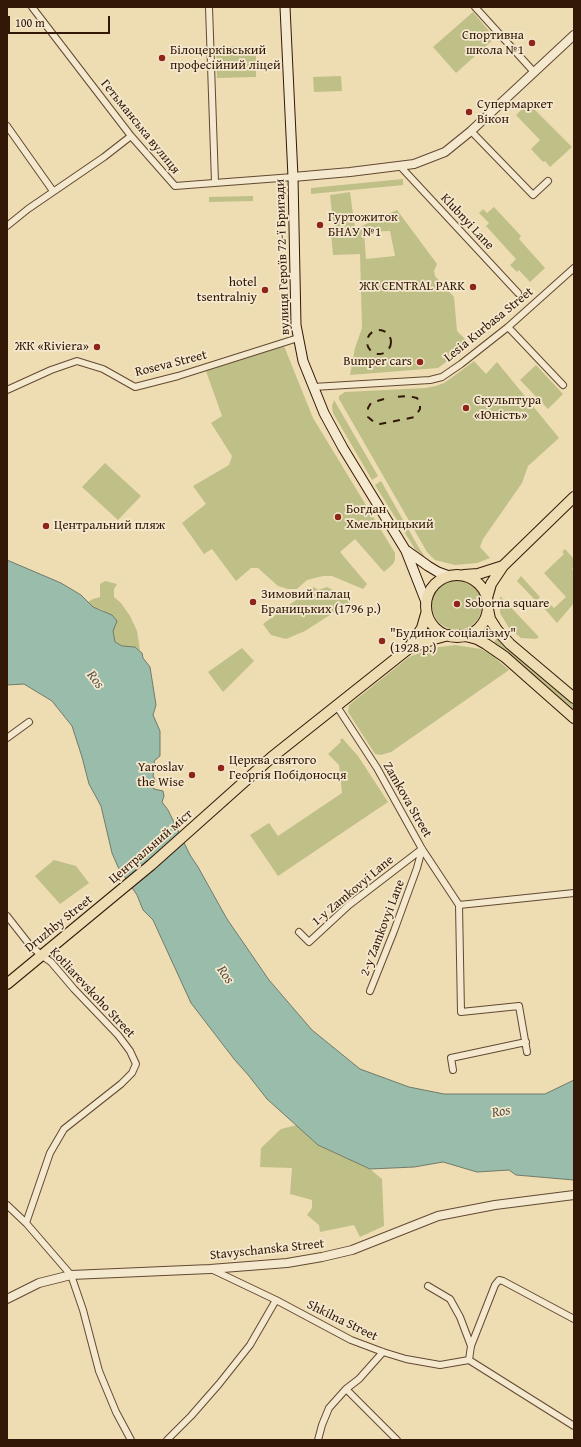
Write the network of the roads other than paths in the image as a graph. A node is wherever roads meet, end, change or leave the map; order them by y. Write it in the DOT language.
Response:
graph roads {
  1 [pos="32,7"];
  2 [pos="209,7"];
  3 [pos="285,7"];
  4 [pos="475,7"];
  5 [pos="574,35"];
  6 [pos="534,72"];
  7 [pos="7,126"];
  8 [pos="471,131"];
  9 [pos="131,136"];
  10 [pos="400,166"];
  11 [pos="293,177"];
  12 [pos="548,181"];
  13 [pos="215,182"];
  14 [pos="53,191"];
  15 [pos="8,222"];
  16 [pos="574,268"];
  17 [pos="518,293"];
  18 [pos="508,327"];
  19 [pos="298,338"];
  20 [pos="563,385"];
  21 [pos="313,388"];
  22 [pos="7,390"];
  23 [pos="574,497"];
  24 [pos="406,551"];
  25 [pos="502,566"];
  26 [pos="463,575"];
  27 [pos="449,576"];
  28 [pos="487,601"];
  29 [pos="426,602"];
  30 [pos="426,614"];
  31 [pos="449,635"];
  32 [pos="462,636"];
  33 [pos="408,649"];
  34 [pos="574,698"];
  35 [pos="336,705"];
  36 [pos="574,718"];
  37 [pos="29,722"];
  38 [pos="7,738"];
  39 [pos="422,849"];
  40 [pos="574,893"];
  41 [pos="110,900"];
  42 [pos="459,905"];
  43 [pos="7,916"];
  44 [pos="9,923"];
  45 [pos="299,932"];
  46 [pos="41,955"];
  47 [pos="7,984"];
  48 [pos="370,991"];
  49 [pos="526,1042"];
  50 [pos="527,1052"];
  51 [pos="453,1070"];
  52 [pos="574,1195"];
  53 [pos="7,1205"];
  54 [pos="26,1223"];
  55 [pos="210,1269"];
  56 [pos="71,1274"];
  57 [pos="428,1286"];
  58 [pos="7,1299"];
  59 [pos="276,1300"];
  60 [pos="574,1319"];
  61 [pos="471,1346"];
  62 [pos="383,1352"];
  63 [pos="469,1360"];
  64 [pos="346,1389"];
  65 [pos="574,1426"];
  66 [pos="131,1440"];
  67 [pos="167,1440"];
  68 [pos="318,1440"];
  69 [pos="397,1440"];
  1 -- 9 [label="street, Гетьманська вулиця"];
  2 -- 13 [label="street"];
  3 -- 11 [label="main road, вулиця Героїв 72-ї Бригади"];
  4 -- 6 [label="street"];
  5 -- 6 [label="street"];
  6 -- 8 [label="street"];
  7 -- 14 [label="street"];
  8 -- 10 [label="street"];
  8 -- 12 [label="street"];
  9 -- 13 [label="street, Гетьманська вулиця"];
  9 -- 14 [label="street"];
  10 -- 11 [label="street"];
  10 -- 17 [label="street, Klubnyi Lane"];
  11 -- 13 [label="street, Гетьманська вулиця"];
  11 -- 19 [label="main road, вулиця Героїв 72-ї Бригади"];
  14 -- 15 [label="street"];
  16 -- 18 [label="street, Lesia Kurbasa Street"];
  18 -- 20 [label="street"];
  18 -- 21 [label="street, Lesia Kurbasa Street"];
  19 -- 21 [label="main road, вулиця Героїв 72-ї Бригади"];
  19 -- 22 [label="street, Roseva Street"];
  21 -- 24 [label="main road, вулиця Героїв 72-ї Бригади"];
  23 -- 25 [label="main road"];
  24 -- 27 [label="main road, вулиця Героїв 72-ї Бригади"];
  24 -- 29 [label="main road, вулиця Героїв 72-ї Бригади"];
  25 -- 26 [label="main road"];
  25 -- 28 [label="main road"];
  26 -- 27 [label="main road"];
  26 -- 28 [label="main road"];
  27 -- 29 [label="main road"];
  28 -- 32 [label="main road"];
  28 -- 34 [label="main road"];
  29 -- 30 [label="main road"];
  30 -- 31 [label="main road"];
  30 -- 33 [label="main road"];
  31 -- 32 [label="main road"];
  31 -- 33 [label="main road"];
  32 -- 36 [label="main road"];
  33 -- 35 [label="main road, Центральний міст"];
  35 -- 39 [label="street, Zamkova Street"];
  35 -- 41 [label="main road, Центральний міст"];
  37 -- 38 [label="street"];
  39 -- 42 [label="street, Zamkova Street"];
  39 -- 45 [label="street, 1-y Zamkovyi Lane"];
  39 -- 48 [label="street, 2-y Zamkovyi Lane"];
  40 -- 42 [label="street"];
  41 -- 46 [label="main road, Druzhby Street"];
  42 -- 49 [label="street"];
  43 -- 44 [label="street, Kotliarevskoho Street"];
  44 -- 46 [label="street, Kotliarevskoho Street"];
  46 -- 47 [label="main road, Druzhby Street"];
  46 -- 54 [label="street, Kotliarevskoho Street"];
  49 -- 50 [label="street"];
  49 -- 51 [label="street"];
  52 -- 55 [label="street, Stavyschanska Street"];
  53 -- 54 [label="street"];
  54 -- 56 [label="street"];
  55 -- 56 [label="street, Stavyschanska Street"];
  55 -- 59 [label="street, Shkilna Street"];
  56 -- 58 [label="street, Stavyschanska Street"];
  56 -- 66 [label="street"];
  57 -- 61 [label="street"];
  59 -- 62 [label="street, Shkilna Street"];
  59 -- 67 [label="street"];
  60 -- 61 [label="street"];
  61 -- 63 [label="street"];
  62 -- 63 [label="street, Shkilna Street"];
  62 -- 64 [label="street"];
  63 -- 65 [label="street"];
  64 -- 68 [label="street"];
  64 -- 69 [label="street"];
}
